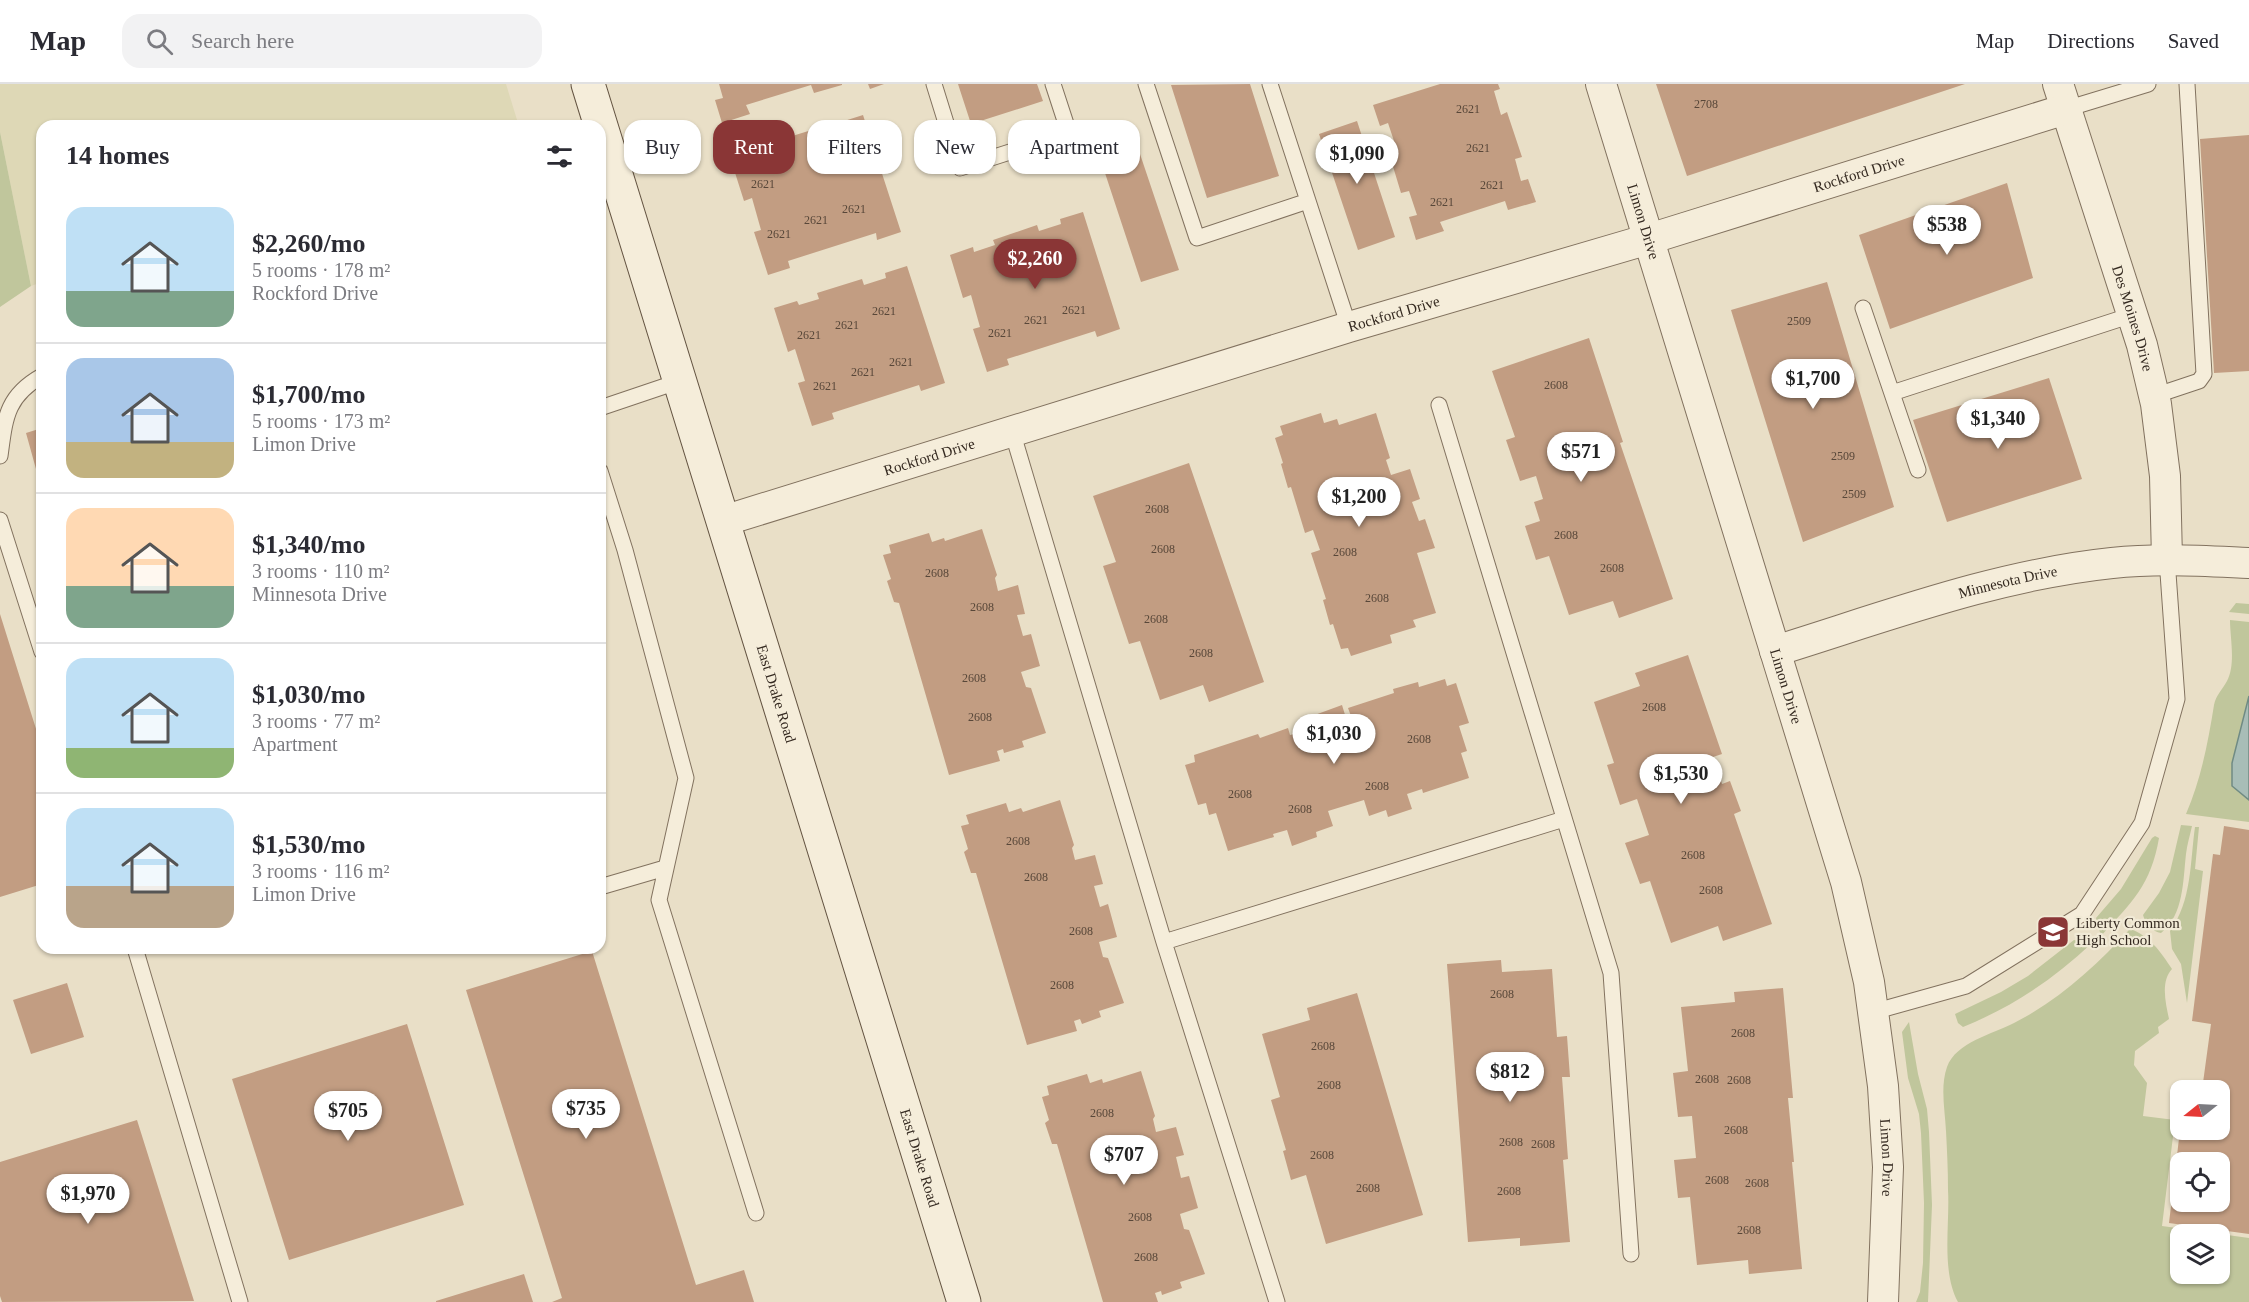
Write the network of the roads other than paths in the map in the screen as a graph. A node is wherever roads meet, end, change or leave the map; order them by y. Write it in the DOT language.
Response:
graph roads {
  1 [pos="588,84"];
  2 [pos="934,84"];
  3 [pos="1053,84"];
  4 [pos="1146,84"];
  5 [pos="1270,84"];
  6 [pos="1601,84"];
  7 [pos="2148,84"];
  8 [pos="2187,84"];
  9 [pos="2062,96"];
  10 [pos="599,120"];
  11 [pos="606,142"];
  12 [pos="1308,201"];
  13 [pos="1649,240"];
  14 [pos="1863,308"];
  15 [pos="2132,315"];
  16 [pos="1349,327"];
  17 [pos="36,381"];
  18 [pos="680,381"];
  19 [pos="1892,393"];
  20 [pos="2154,396"];
  21 [pos="1439,405"];
  22 [pos="606,406"];
  23 [pos="1012,431"];
  24 [pos="0,456"];
  25 [pos="1918,470"];
  26 [pos="606,490"];
  27 [pos="0,520"];
  28 [pos="723,521"];
  29 [pos="2167,559"];
  30 [pos="2249,563"];
  31 [pos="36,633"];
  32 [pos="1775,651"];
  33 [pos="1564,819"];
  34 [pos="665,868"];
  35 [pos="606,885"];
  36 [pos="1164,942"];
  37 [pos="137,954"];
  38 [pos="1873,1012"];
  39 [pos="756,1213"];
  40 [pos="1631,1254"];
  41 [pos="240,1302"];
  42 [pos="964,1302"];
  43 [pos="1277,1302"];
  44 [pos="1883,1302"];
  1 -- 10 [label="main road, East Drake Road"];
  2 -- 3 [label="lane"];
  4 -- 12 [label="lane"];
  5 -- 12 [label="lane"];
  6 -- 13 [label="street, Limon Drive"];
  7 -- 9 [label="lane"];
  8 -- 20 [label="lane"];
  9 -- 13 [label="street, Rockford Drive"];
  9 -- 15 [label="street, Des Moines Drive"];
  11 -- 18 [label="main road, East Drake Road"];
  12 -- 16 [label="lane"];
  13 -- 16 [label="street, Rockford Drive"];
  13 -- 32 [label="street, Limon Drive"];
  14 -- 19 [label="lane"];
  15 -- 19 [label="lane"];
  15 -- 20 [label="street, Des Moines Drive"];
  16 -- 23 [label="street, Rockford Drive"];
  17 -- 24 [label="lane"];
  18 -- 22 [label="lane"];
  18 -- 28 [label="main road, East Drake Road"];
  19 -- 25 [label="lane"];
  20 -- 29 [label="street, Des Moines Drive"];
  21 -- 33 [label="lane"];
  23 -- 28 [label="street, Rockford Drive"];
  23 -- 36 [label="lane"];
  26 -- 34 [label="lane"];
  27 -- 31 [label="lane"];
  28 -- 42 [label="main road, East Drake Road"];
  29 -- 30 [label="street, Minnesota Drive"];
  29 -- 32 [label="street, Minnesota Drive"];
  29 -- 38 [label="lane"];
  32 -- 38 [label="street, Limon Drive"];
  33 -- 36 [label="lane"];
  33 -- 40 [label="lane"];
  34 -- 35 [label="lane"];
  34 -- 39 [label="lane"];
  36 -- 43 [label="lane"];
  37 -- 41 [label="lane"];
  38 -- 44 [label="street, Limon Drive"];
}
